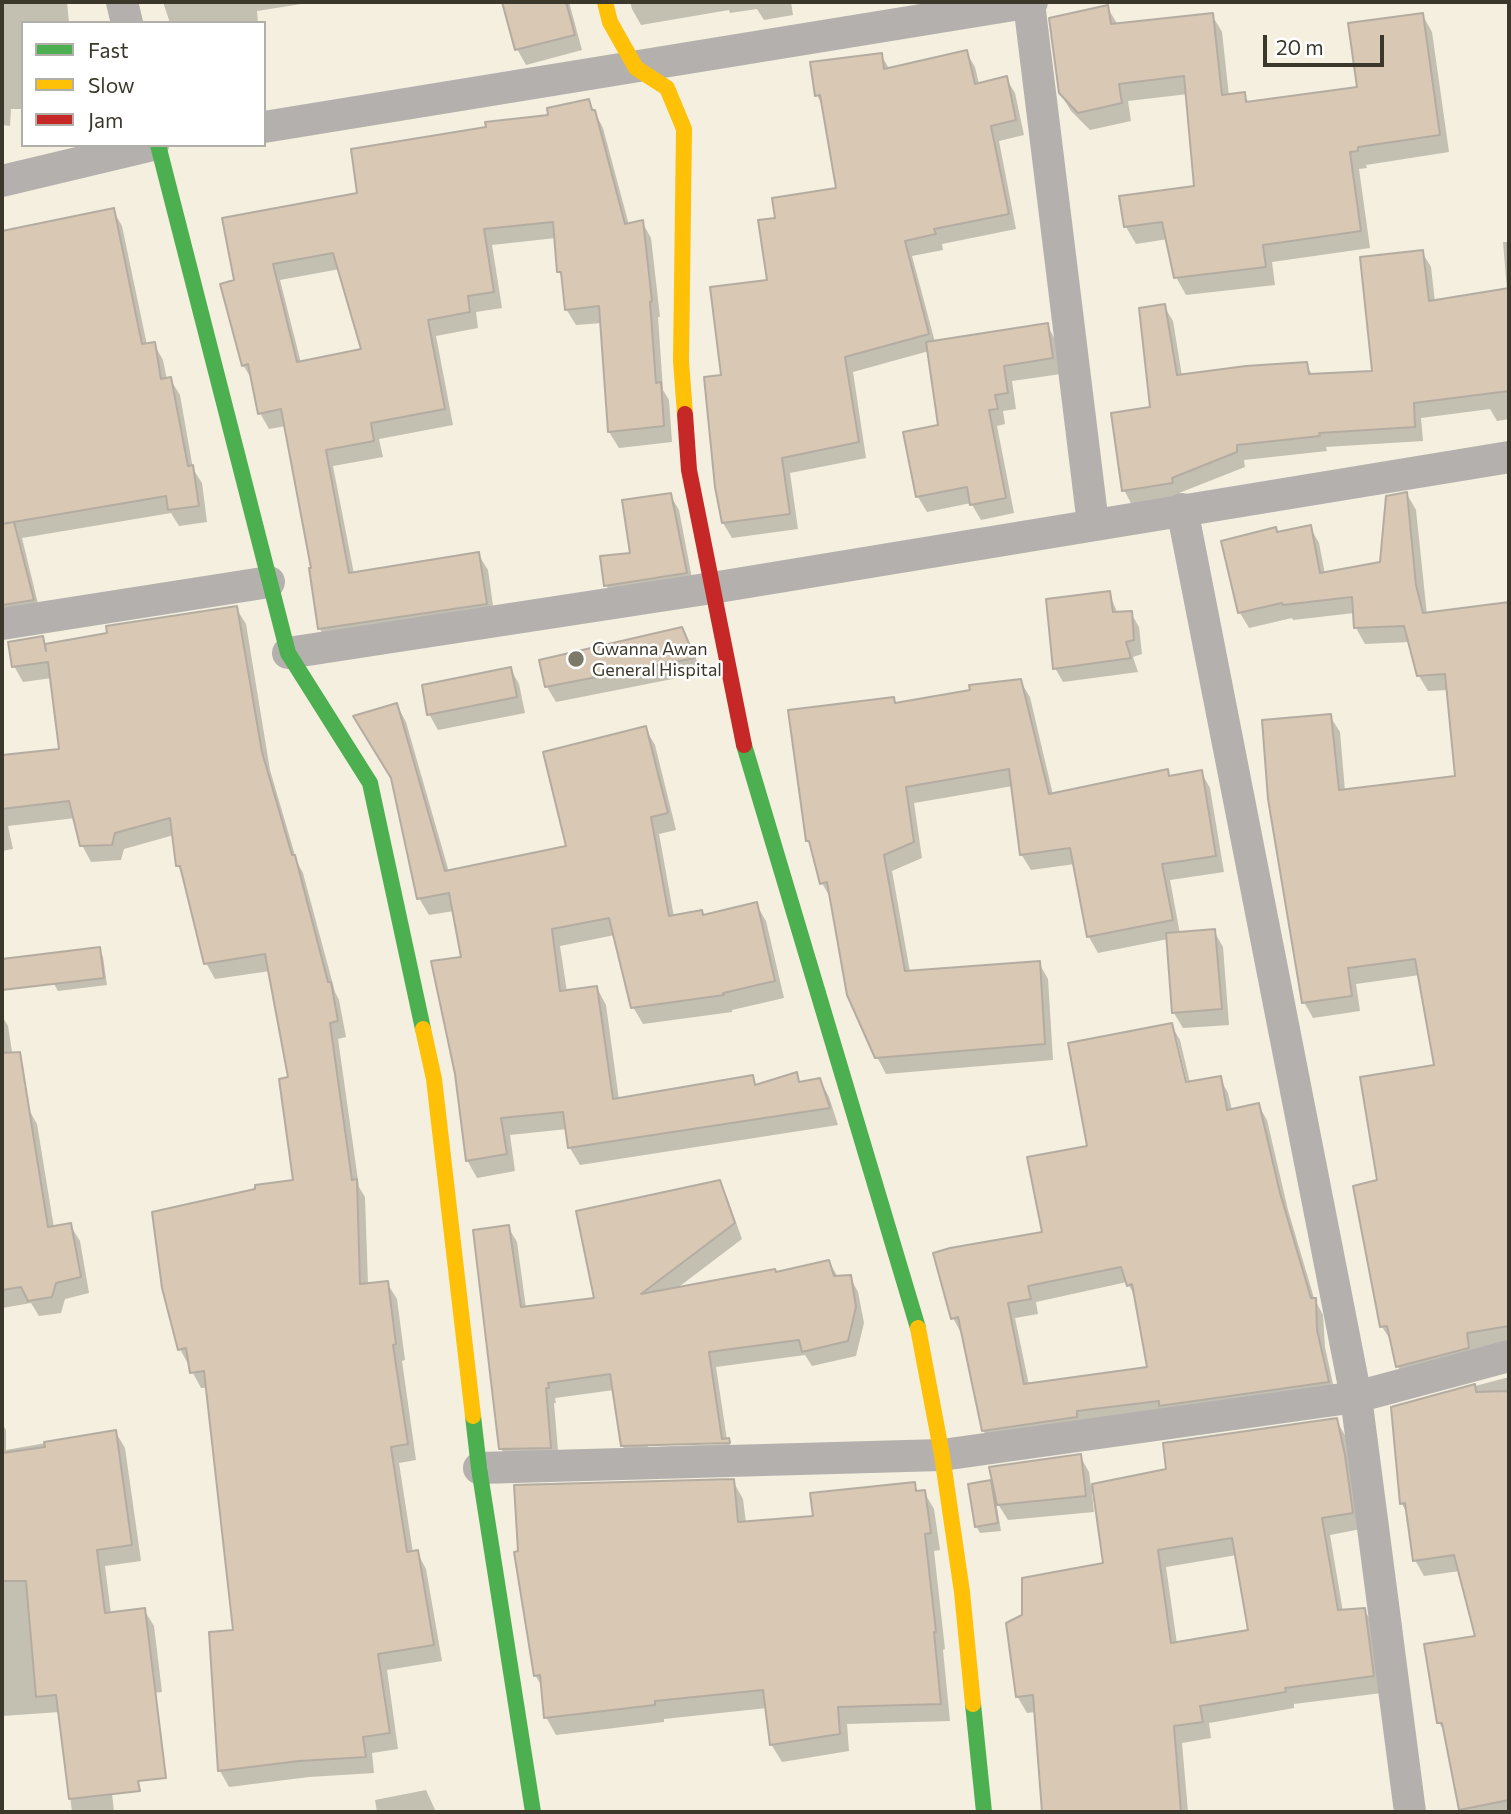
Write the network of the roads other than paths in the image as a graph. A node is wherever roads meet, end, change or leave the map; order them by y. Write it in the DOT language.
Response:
graph roads {
  1 [pos="122,2"];
  2 [pos="605,2"];
  3 [pos="1030,2"];
  4 [pos="127,21"];
  5 [pos="636,68"];
  6 [pos="266,127"];
  7 [pos="146,147"];
  8 [pos="156,147"];
  9 [pos="2,181"];
  10 [pos="1509,457"];
  11 [pos="1182,509"];
  12 [pos="1093,524"];
  13 [pos="269,582"];
  14 [pos="712,588"];
  15 [pos="2,624"];
  16 [pos="288,653"];
  17 [pos="1509,1356"];
  18 [pos="1356,1397"];
  19 [pos="942,1455"];
  20 [pos="479,1468"];
  21 [pos="533,1812"];
  22 [pos="984,1812"];
  23 [pos="1410,1812"];
  1 -- 4 [label="street"];
  2 -- 5 [label="street"];
  3 -- 5 [label="street"];
  3 -- 12 [label="street"];
  5 -- 6 [label="street"];
  5 -- 14 [label="street"];
  7 -- 9 [label="street"];
  8 -- 13 [label="street"];
  10 -- 11 [label="street"];
  11 -- 12 [label="street"];
  11 -- 18 [label="street"];
  12 -- 14 [label="street"];
  13 -- 15 [label="street"];
  13 -- 16 [label="street"];
  14 -- 16 [label="street"];
  14 -- 19 [label="street"];
  16 -- 20 [label="street"];
  17 -- 18 [label="street"];
  18 -- 19 [label="street"];
  18 -- 23 [label="street"];
  19 -- 20 [label="street"];
  19 -- 22 [label="street"];
  20 -- 21 [label="street"];
}
